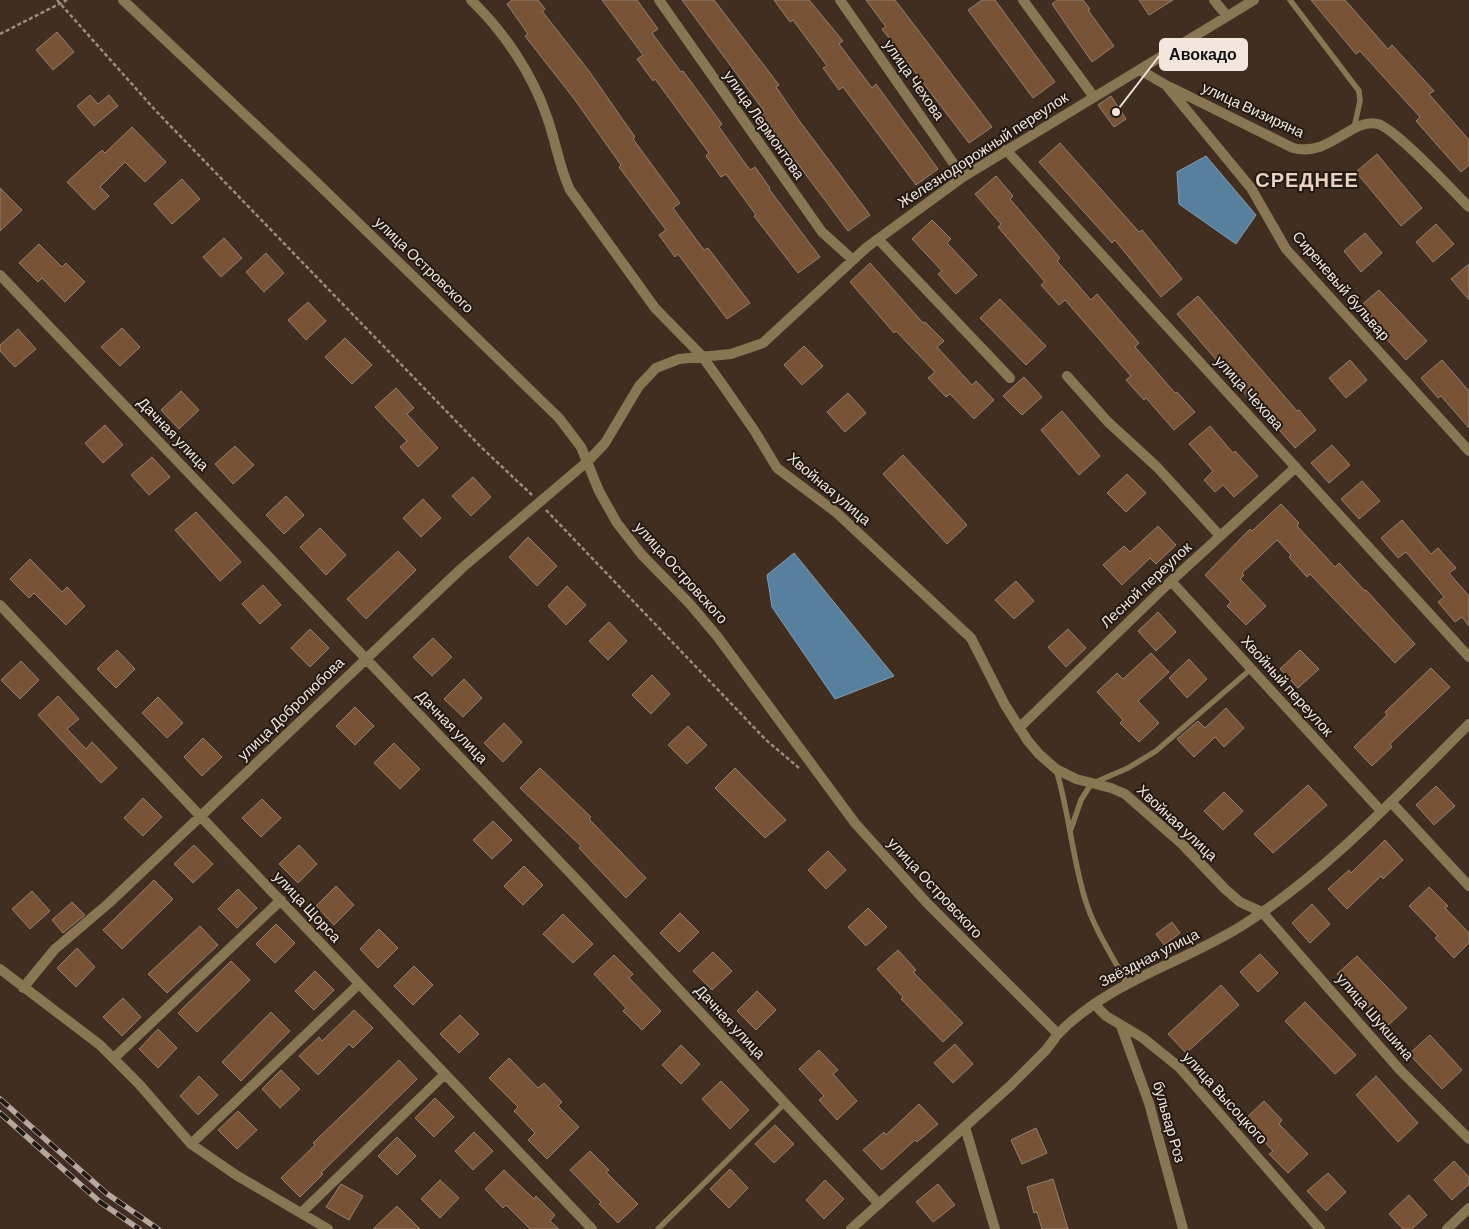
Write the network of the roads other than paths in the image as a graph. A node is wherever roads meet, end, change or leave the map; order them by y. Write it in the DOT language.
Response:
graph roads {
  1 [pos="123,0"];
  2 [pos="471,0"];
  3 [pos="659,0"];
  4 [pos="840,0"];
  5 [pos="1023,0"];
  6 [pos="1214,0"];
  7 [pos="1254,0"];
  8 [pos="1290,0"];
  9 [pos="1227,16"];
  10 [pos="1140,70"];
  11 [pos="1166,85"];
  12 [pos="1094,97"];
  13 [pos="1354,128"];
  14 [pos="1006,150"];
  15 [pos="963,177"];
  16 [pos="1469,207"];
  17 [pos="878,239"];
  18 [pos="853,260"];
  19 [pos="0,275"];
  20 [pos="702,356"];
  21 [pos="1067,376"];
  22 [pos="1010,378"];
  23 [pos="1469,451"];
  24 [pos="588,461"];
  25 [pos="1296,467"];
  26 [pos="1220,536"];
  27 [pos="1171,581"];
  28 [pos="0,606"];
  29 [pos="1469,656"];
  30 [pos="366,658"];
  31 [pos="1251,669"];
  32 [pos="1469,724"];
  33 [pos="1019,728"];
  34 [pos="1056,769"];
  35 [pos="1091,784"];
  36 [pos="1391,802"];
  37 [pos="1381,811"];
  38 [pos="201,816"];
  39 [pos="1071,830"];
  40 [pos="1469,886"];
  41 [pos="281,900"];
  42 [pos="1262,912"];
  43 [pos="0,969"];
  44 [pos="359,984"];
  45 [pos="1128,985"];
  46 [pos="23,988"];
  47 [pos="1094,1004"];
  48 [pos="1121,1026"];
  49 [pos="1058,1034"];
  50 [pos="114,1058"];
  51 [pos="445,1074"];
  52 [pos="785,1103"];
  53 [pos="965,1127"];
  54 [pos="1469,1139"];
  55 [pos="191,1144"];
  56 [pos="879,1204"];
  57 [pos="1469,1208"];
  58 [pos="301,1213"];
  59 [pos="992,1227"];
  60 [pos="328,1229"];
  61 [pos="592,1229"];
  62 [pos="658,1229"];
  63 [pos="851,1229"];
  64 [pos="1184,1229"];
  65 [pos="1320,1229"];
  66 [pos="1447,1229"];
  1 -- 24 [label="street, улица Островского"];
  2 -- 20 [label="street, Хвойная улица"];
  3 -- 18 [label="street, улица Лермонтова"];
  4 -- 15 [label="street, улица Чехова"];
  5 -- 12 [label="street"];
  6 -- 9 [label="street"];
  7 -- 9 [label="street, Железнодорожный переулок"];
  8 -- 13 [label="lane"];
  9 -- 10 [label="street, Железнодорожный переулок"];
  10 -- 11 [label="street, Сиреневый бульвар"];
  10 -- 12 [label="street, Железнодорожный переулок"];
  11 -- 13 [label="street, улица Визиряна"];
  11 -- 23 [label="street, Сиреневый бульвар"];
  12 -- 14 [label="street, Железнодорожный переулок"];
  13 -- 16 [label="street, улица Визиряна"];
  14 -- 15 [label="street, Железнодорожный переулок"];
  14 -- 25 [label="street, улица Чехова"];
  15 -- 17 [label="street, Железнодорожный переулок"];
  17 -- 18 [label="street, Железнодорожный переулок"];
  17 -- 22 [label="street"];
  18 -- 20 [label="street, Железнодорожный переулок"];
  19 -- 30 [label="street, Дачная улица"];
  20 -- 24 [label="street, Железнодорожный переулок"];
  20 -- 33 [label="street, Хвойная улица"];
  21 -- 26 [label="street"];
  24 -- 30 [label="street, улица Добролюбова"];
  24 -- 49 [label="street, улица Островского"];
  25 -- 26 [label="street, Лесной переулок"];
  25 -- 29 [label="street, улица Чехова"];
  26 -- 27 [label="street, Лесной переулок"];
  27 -- 31 [label="street, Хвойный переулок"];
  27 -- 33 [label="street, Лесной переулок"];
  28 -- 38 [label="street, улица Щорса"];
  30 -- 38 [label="street, улица Добролюбова"];
  30 -- 52 [label="street, Дачная улица"];
  31 -- 35 [label="lane"];
  31 -- 37 [label="street, Хвойный переулок"];
  32 -- 36 [label="street, Звёздная улица"];
  33 -- 34 [label="street, Хвойная улица"];
  34 -- 35 [label="street, Хвойная улица"];
  34 -- 39 [label="lane"];
  35 -- 39 [label="lane"];
  35 -- 42 [label="street, Хвойная улица"];
  36 -- 37 [label="street, Звёздная улица"];
  36 -- 40 [label="street"];
  37 -- 42 [label="street, Звёздная улица"];
  38 -- 41 [label="street, улица Щорса"];
  38 -- 46 [label="street, улица Добролюбова"];
  39 -- 45 [label="lane"];
  41 -- 44 [label="street, улица Щорса"];
  41 -- 50 [label="street"];
  42 -- 45 [label="street, Звёздная улица"];
  42 -- 54 [label="street, улица Шукшина"];
  43 -- 46 [label="street"];
  44 -- 51 [label="street, улица Щорса"];
  44 -- 55 [label="street"];
  45 -- 47 [label="street, Звёздная улица"];
  46 -- 50 [label="street"];
  47 -- 48 [label="street, улица Высоцкого"];
  47 -- 49 [label="street, Звёздная улица"];
  48 -- 64 [label="street, бульвар Роз"];
  48 -- 65 [label="street, улица Высоцкого"];
  49 -- 53 [label="street, Звёздная улица"];
  50 -- 55 [label="street"];
  51 -- 58 [label="street"];
  51 -- 61 [label="street, улица Щорса"];
  52 -- 56 [label="street, Дачная улица"];
  52 -- 62 [label="lane"];
  53 -- 56 [label="street, Звёздная улица"];
  53 -- 59 [label="street"];
  55 -- 58 [label="street"];
  56 -- 63 [label="street, Звёздная улица"];
  57 -- 66 [label="street"];
  58 -- 60 [label="street"];
}
